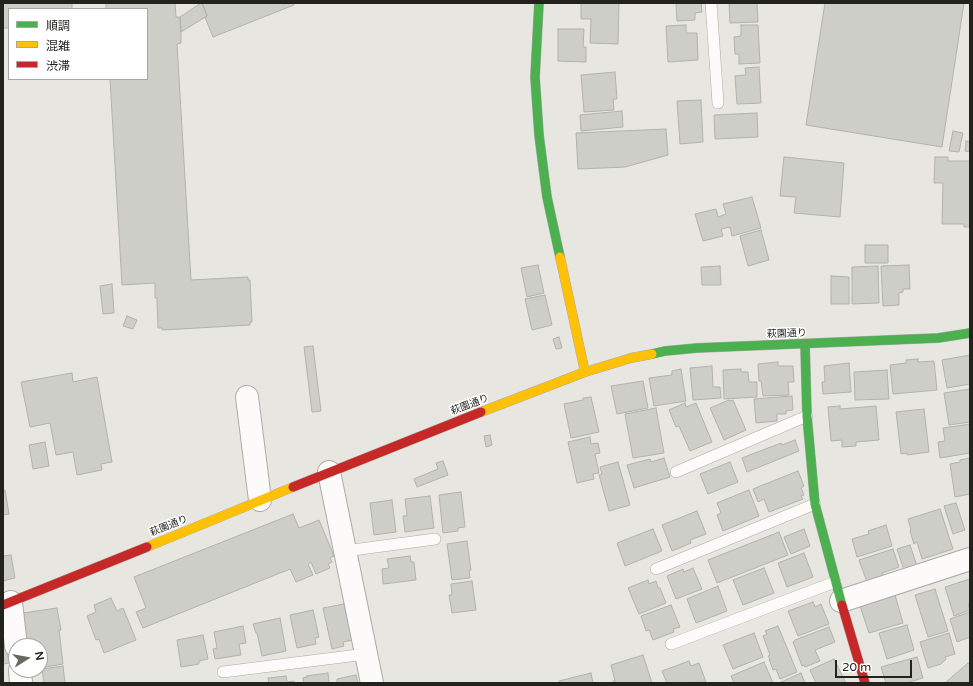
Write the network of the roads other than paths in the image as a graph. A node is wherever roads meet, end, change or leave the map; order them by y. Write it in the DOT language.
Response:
graph roads {
  1 [pos="540,3"];
  2 [pos="711,3"];
  3 [pos="718,103"];
  4 [pos="970,333"];
  5 [pos="805,344"];
  6 [pos="586,372"];
  7 [pos="247,397"];
  8 [pos="807,416"];
  9 [pos="329,472"];
  10 [pos="676,472"];
  11 [pos="260,500"];
  12 [pos="815,504"];
  13 [pos="435,539"];
  14 [pos="345,551"];
  15 [pos="970,559"];
  16 [pos="656,569"];
  17 [pos="838,591"];
  18 [pos="7,603"];
  19 [pos="14,638"];
  20 [pos="671,644"];
  21 [pos="366,654"];
  22 [pos="223,672"];
  23 [pos="372,683"];
  24 [pos="865,683"];
  1 -- 6 [label="street"];
  2 -- 3 [label="lane"];
  4 -- 5 [label="street, 萩園通り"];
  5 -- 6 [label="street, 萩園通り"];
  5 -- 8 [label="street"];
  6 -- 9 [label="street, 萩園通り"];
  7 -- 11 [label="street"];
  8 -- 10 [label="lane"];
  8 -- 12 [label="street"];
  9 -- 11 [label="street, 萩園通り"];
  9 -- 14 [label="street"];
  11 -- 18 [label="street, 萩園通り"];
  12 -- 16 [label="lane"];
  12 -- 17 [label="street"];
  13 -- 14 [label="lane"];
  14 -- 21 [label="street"];
  15 -- 17 [label="street"];
  17 -- 20 [label="lane"];
  17 -- 24 [label="street"];
  18 -- 19 [label="street"];
  21 -- 22 [label="lane"];
  21 -- 23 [label="street"];
}
